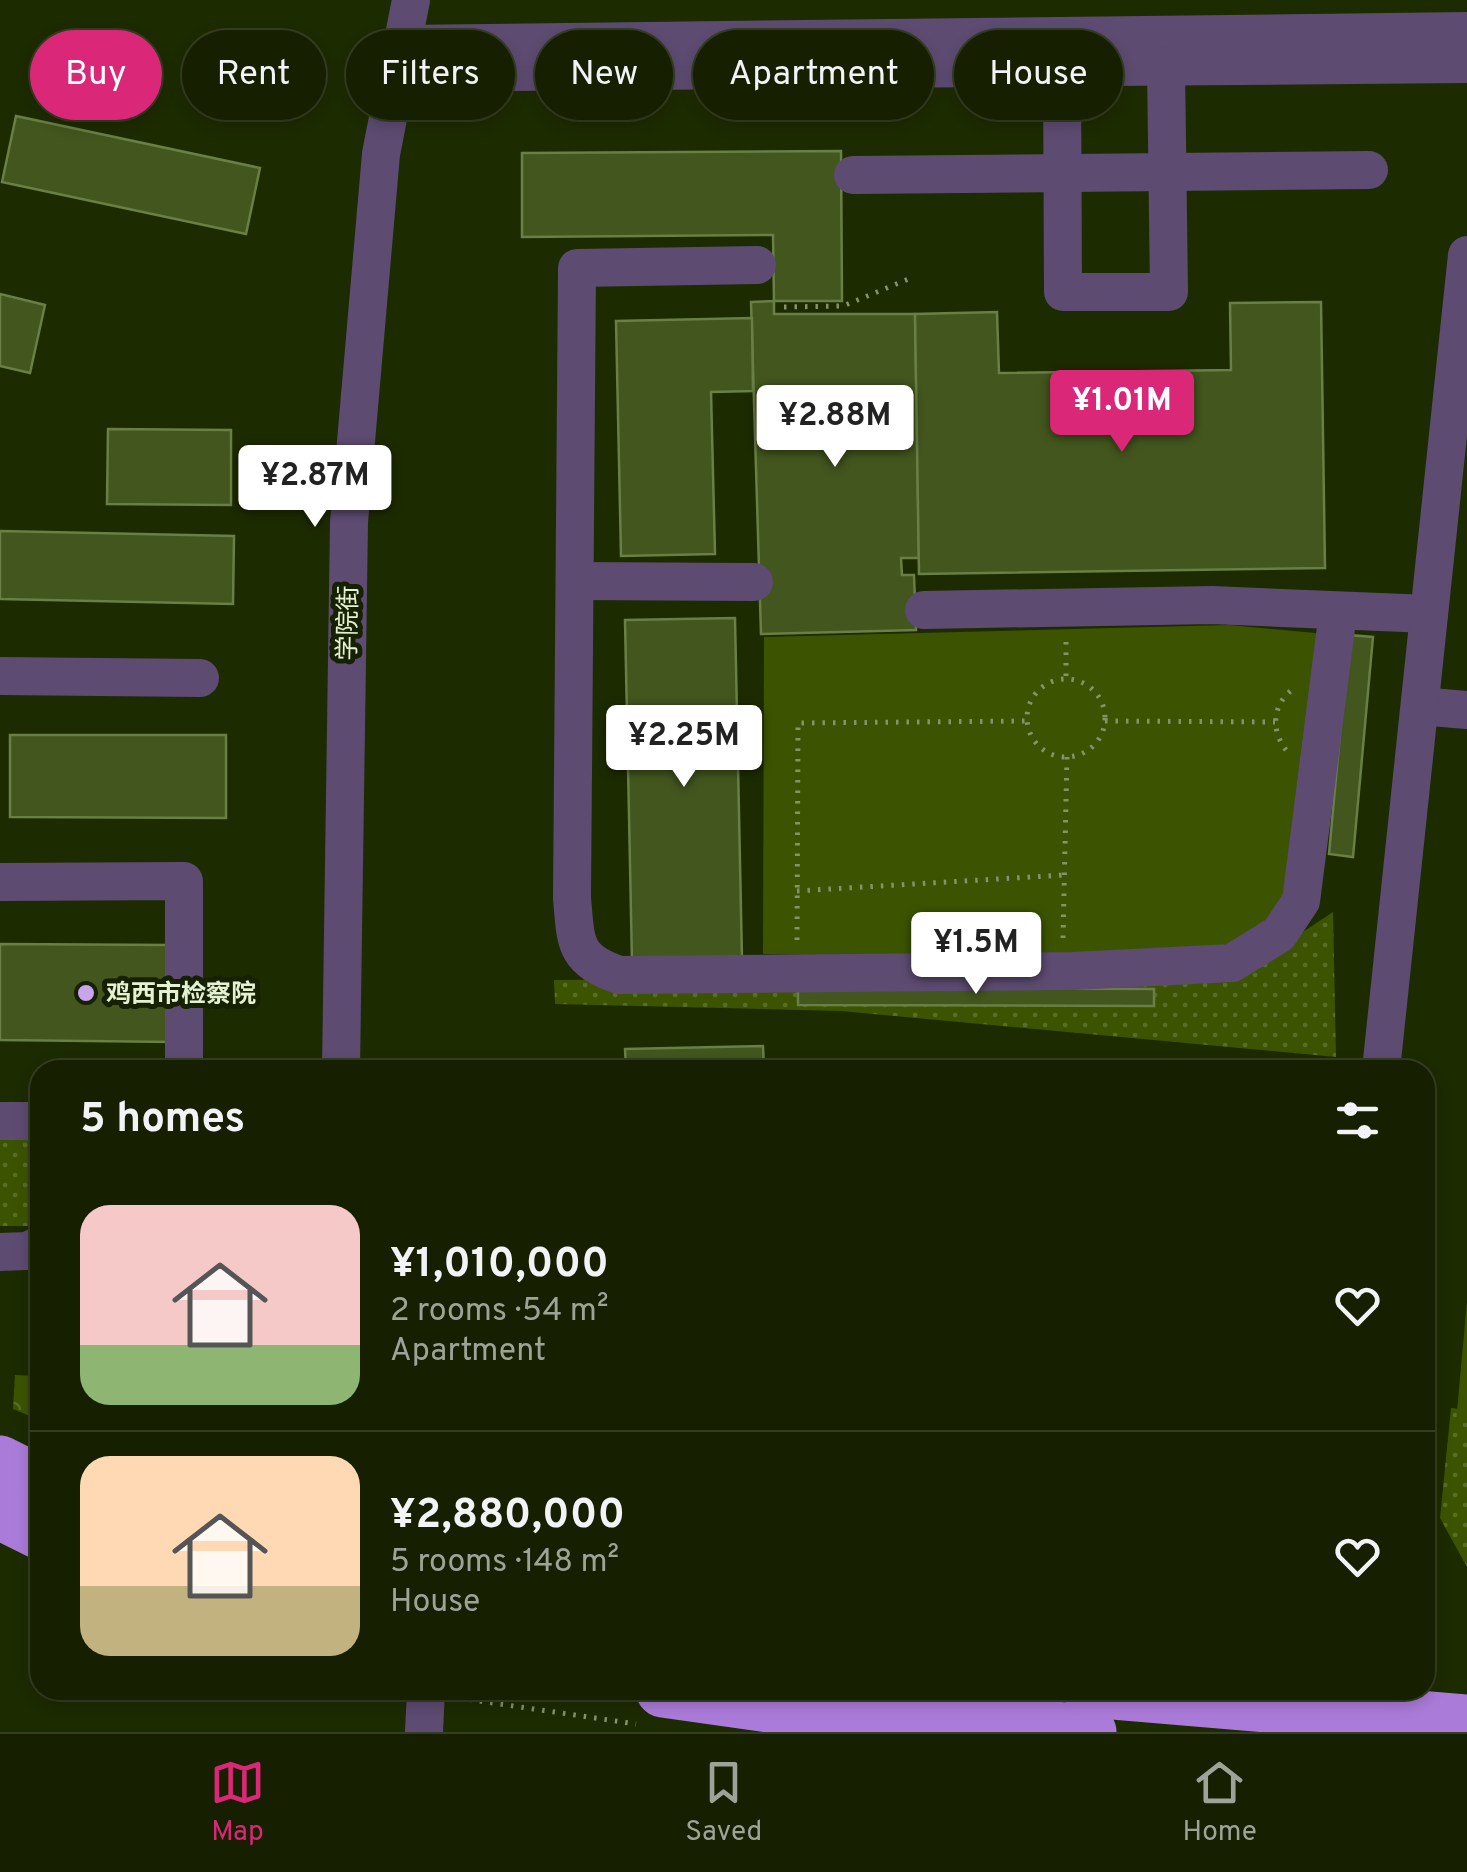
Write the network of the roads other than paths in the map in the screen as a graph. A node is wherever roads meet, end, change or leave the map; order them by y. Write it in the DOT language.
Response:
graph roads {
  1 [pos="411,0"];
  2 [pos="405,30"];
  3 [pos="1467,31"];
  4 [pos="515,56"];
  5 [pos="515,60"];
  6 [pos="1467,64"];
  7 [pos="954,66"];
  8 [pos="1123,66"];
  9 [pos="1166,66"];
  10 [pos="388,120"];
  11 [pos="1062,120"];
  12 [pos="1370,170"];
  13 [pos="1168,172"];
  14 [pos="1063,173"];
  15 [pos="853,176"];
  16 [pos="1467,254"];
  17 [pos="757,265"];
  18 [pos="575,582"];
  19 [pos="754,582"];
  20 [pos="924,610"];
  21 [pos="1338,612"];
  22 [pos="1429,614"];
  23 [pos="0,676"];
  24 [pos="200,678"];
  25 [pos="1420,706"];
  26 [pos="1467,710"];
  27 [pos="0,882"];
  28 [pos="184,1060"];
  29 [pos="341,1060"];
  30 [pos="1382,1060"];
  31 [pos="0,1120"];
  32 [pos="30,1121"];
  33 [pos="30,1250"];
  34 [pos="0,1252"];
  35 [pos="0,1463"];
  36 [pos="30,1479"];
  37 [pos="0,1512"];
  38 [pos="30,1527"];
  39 [pos="426,1700"];
  40 [pos="1202,1700"];
  41 [pos="651,1707"];
  42 [pos="1314,1710"];
  43 [pos="1467,1722"];
  44 [pos="424,1732"];
  45 [pos="1089,1732"];
  1 -- 2 [label="street, 学院街"];
  3 -- 4 [label="street"];
  5 -- 7 [label="street"];
  6 -- 9 [label="street"];
  8 -- 9 [label="street"];
  9 -- 13 [label="street"];
  10 -- 29 [label="street, 学院街"];
  11 -- 14 [label="street"];
  12 -- 13 [label="street"];
  13 -- 14 [label="street"];
  13 -- 14 [label="street"];
  14 -- 15 [label="street"];
  16 -- 22 [label="street"];
  17 -- 18 [label="street"];
  18 -- 19 [label="street"];
  18 -- 21 [label="street"];
  20 -- 21 [label="street"];
  21 -- 22 [label="street"];
  22 -- 25 [label="street"];
  23 -- 24 [label="street"];
  25 -- 26 [label="street"];
  25 -- 30 [label="street"];
  27 -- 28 [label="street"];
  31 -- 32 [label="street"];
  33 -- 34 [label="street"];
  35 -- 36 [label="highway"];
  37 -- 38 [label="highway"];
  39 -- 44 [label="street"];
  40 -- 42 [label="highway"];
  41 -- 45 [label="highway"];
  42 -- 43 [label="highway"];
}
